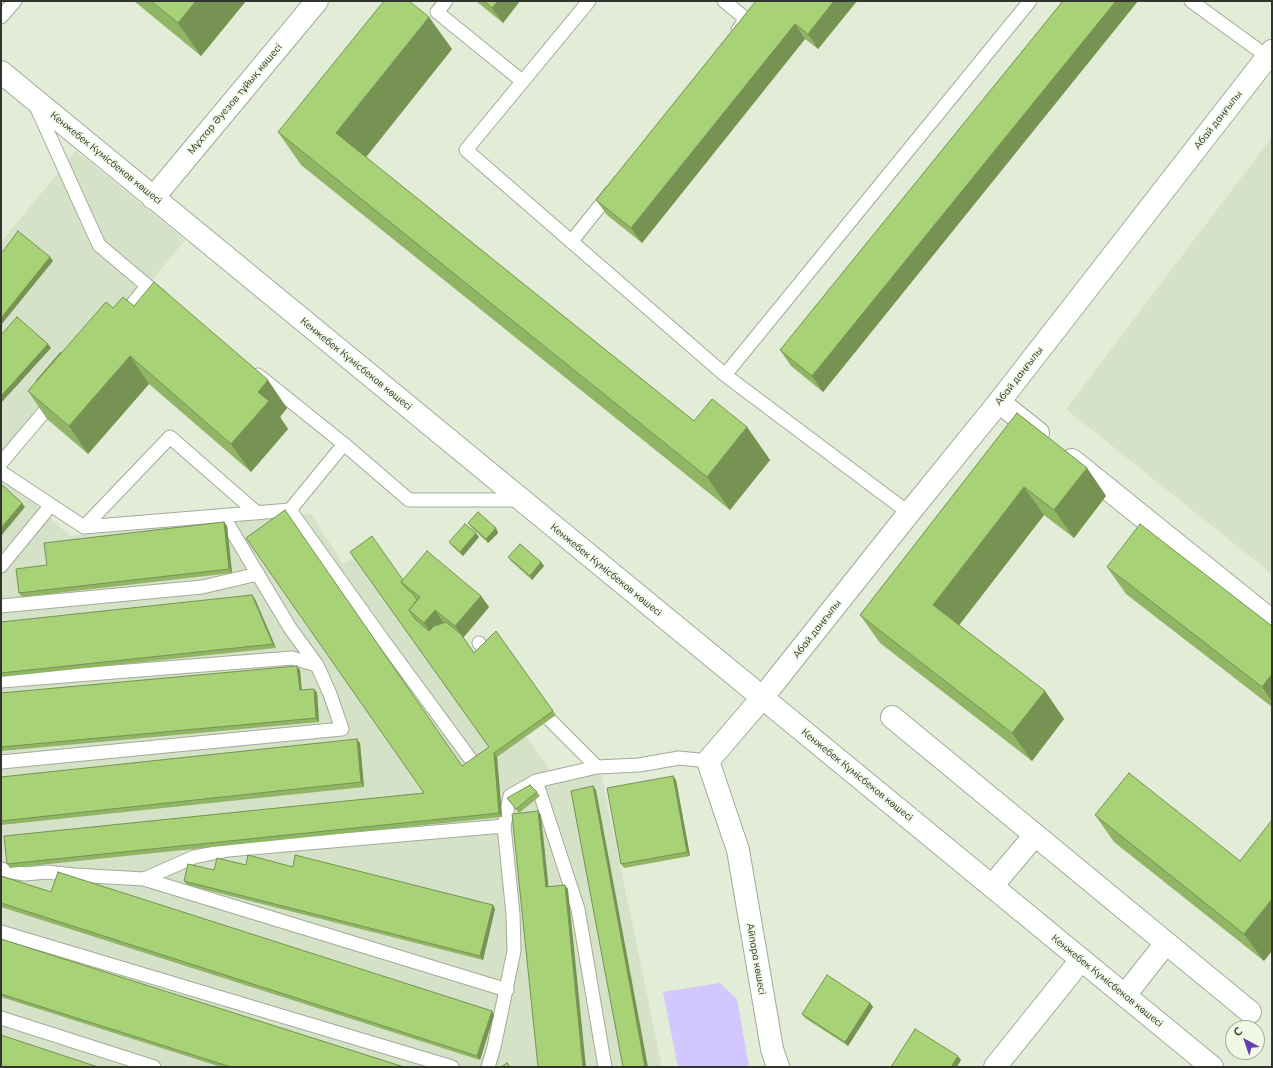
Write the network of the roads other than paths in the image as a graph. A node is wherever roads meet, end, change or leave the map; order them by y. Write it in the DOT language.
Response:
graph roads {
  1 [pos="15,1"];
  2 [pos="317,1"];
  3 [pos="446,1"];
  4 [pos="589,1"];
  5 [pos="724,1"];
  6 [pos="1030,1"];
  7 [pos="1191,1"];
  8 [pos="1,17"];
  9 [pos="732,38"];
  10 [pos="1270,56"];
  11 [pos="1,72"];
  12 [pos="522,81"];
  13 [pos="31,97"];
  14 [pos="620,180"];
  15 [pos="154,198"];
  16 [pos="571,242"];
  17 [pos="147,286"];
  18 [pos="172,306"];
  19 [pos="112,329"];
  20 [pos="246,365"];
  21 [pos="725,375"];
  22 [pos="62,390"];
  23 [pos="999,402"];
  24 [pos="344,444"];
  25 [pos="1,464"];
  26 [pos="1,472"];
  27 [pos="522,500"];
  28 [pos="51,505"];
  29 [pos="290,510"];
  30 [pos="257,513"];
  31 [pos="908,513"];
  32 [pos="223,516"];
  33 [pos="84,527"];
  34 [pos="1,566"];
  35 [pos="258,574"];
  36 [pos="1,606"];
  37 [pos="1272,620"];
  38 [pos="479,643"];
  39 [pos="317,665"];
  40 [pos="498,666"];
  41 [pos="1,681"];
  42 [pos="762,698"];
  43 [pos="529,700"];
  44 [pos="892,717"];
  45 [pos="469,757"];
  46 [pos="708,761"];
  47 [pos="1,762"];
  48 [pos="597,766"];
  49 [pos="536,781"];
  50 [pos="504,826"];
  51 [pos="1035,835"];
  52 [pos="1,869"];
  53 [pos="144,878"];
  54 [pos="992,886"];
  55 [pos="1,932"];
  56 [pos="1166,943"];
  57 [pos="1081,960"];
  58 [pos="507,990"];
  59 [pos="1125,995"];
  60 [pos="1250,1012"];
  61 [pos="1,1018"];
  62 [pos="154,1067"];
  63 [pos="452,1067"];
  64 [pos="488,1067"];
  65 [pos="605,1067"];
  66 [pos="778,1067"];
  67 [pos="995,1067"];
  68 [pos="1212,1067"];
  1 -- 8 [label="lane"];
  2 -- 15 [label="street, Мұхтар Әуезов тұйық көшесі"];
  3 -- 12 [label="lane"];
  4 -- 12 [label="lane"];
  5 -- 9 [label="lane"];
  6 -- 21 [label="lane"];
  7 -- 10 [label="lane"];
  10 -- 23 [label="street, Абай даңғылы"];
  11 -- 13 [label="street, Кенжебек Күмісбеков көшесі"];
  12 -- 16 [label="lane"];
  13 -- 15 [label="street, Кенжебек Күмісбеков көшесі"];
  13 -- 17 [label="lane"];
  14 -- 16 [label="lane"];
  15 -- 27 [label="street, Кенжебек Күмісбеков көшесі"];
  16 -- 21 [label="lane"];
  17 -- 18 [label="lane"];
  17 -- 19 [label="lane"];
  20 -- 24 [label="lane"];
  21 -- 31 [label="lane"];
  22 -- 25 [label="lane"];
  23 -- 31 [label="street, Абай даңғылы"];
  23 -- 37 [label="street"];
  24 -- 27 [label="lane"];
  24 -- 29 [label="lane"];
  26 -- 28 [label="lane"];
  27 -- 42 [label="street, Кенжебек Күмісбеков көшесі"];
  28 -- 33 [label="lane"];
  28 -- 34 [label="lane"];
  29 -- 30 [label="lane"];
  29 -- 45 [label="lane"];
  30 -- 32 [label="lane"];
  30 -- 33 [label="lane"];
  31 -- 42 [label="street, Абай даңғылы"];
  32 -- 33 [label="lane"];
  32 -- 35 [label="lane"];
  35 -- 36 [label="lane"];
  35 -- 39 [label="lane"];
  38 -- 40 [label="lane"];
  39 -- 41 [label="lane"];
  39 -- 47 [label="lane"];
  42 -- 46 [label="street, Абай даңғылы"];
  42 -- 54 [label="street, Кенжебек Күмісбеков көшесі"];
  43 -- 48 [label="lane"];
  44 -- 51 [label="street"];
  46 -- 48 [label="lane"];
  46 -- 66 [label="street, Айпара көшесі"];
  48 -- 49 [label="lane"];
  49 -- 50 [label="lane"];
  49 -- 65 [label="lane"];
  50 -- 53 [label="lane"];
  50 -- 58 [label="lane"];
  51 -- 54 [label="street"];
  51 -- 56 [label="street"];
  52 -- 53 [label="lane"];
  53 -- 58 [label="lane"];
  54 -- 57 [label="street, Кенжебек Күмісбеков көшесі"];
  55 -- 63 [label="lane"];
  56 -- 59 [label="street"];
  56 -- 60 [label="street"];
  57 -- 59 [label="street, Кенжебек Күмісбеков көшесі"];
  57 -- 67 [label="street"];
  58 -- 64 [label="lane"];
  59 -- 68 [label="street, Кенжебек Күмісбеков көшесі"];
  61 -- 62 [label="lane"];
}
